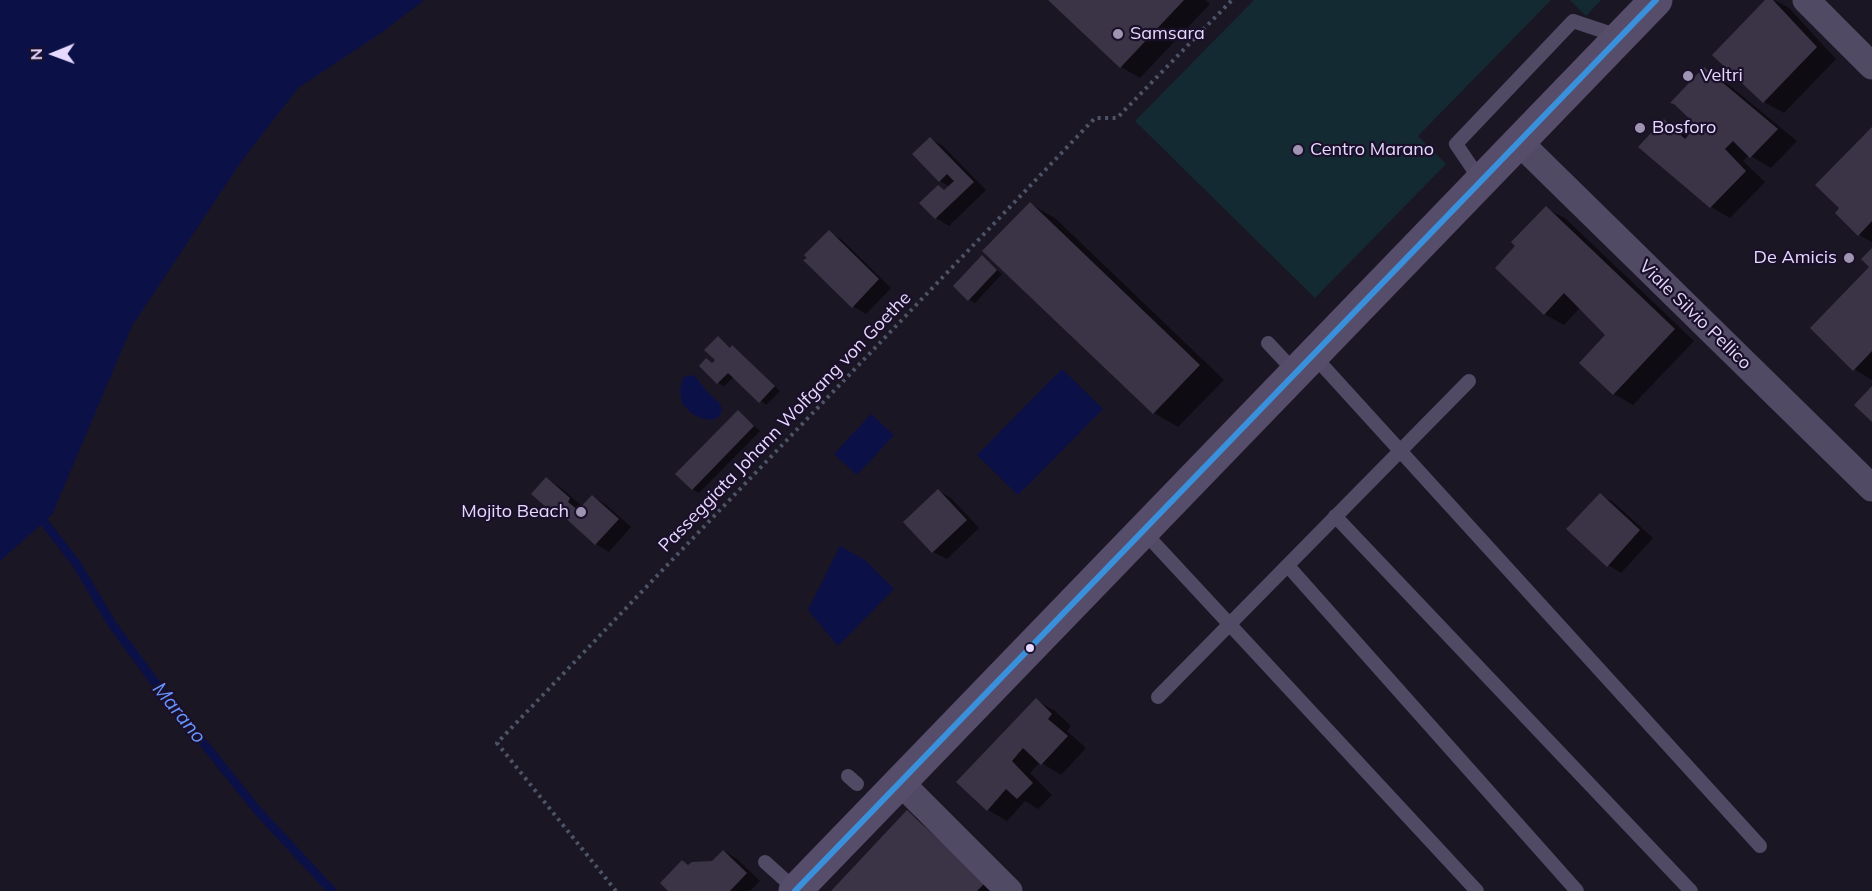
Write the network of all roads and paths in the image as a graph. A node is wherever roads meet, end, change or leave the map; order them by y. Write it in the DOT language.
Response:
graph roads {
  1 [pos="1232,0"];
  2 [pos="1656,0"];
  3 [pos="1806,0"];
  4 [pos="1620,36"];
  5 [pos="1872,66"];
  6 [pos="1519,142"];
  7 [pos="1481,181"];
  8 [pos="1268,343"];
  9 [pos="1304,364"];
  10 [pos="1469,381"];
  11 [pos="1400,451"];
  12 [pos="1872,488"];
  13 [pos="1335,516"];
  14 [pos="1143,531"];
  15 [pos="1288,566"];
  16 [pos="1229,624"];
  17 [pos="1158,697"];
  18 [pos="900,782"];
  19 [pos="1760,846"];
  20 [pos="765,862"];
  21 [pos="796,890"];
  22 [pos="616,891"];
  23 [pos="1009,891"];
  24 [pos="1477,891"];
  25 [pos="1577,891"];
  26 [pos="1691,891"];
  1 -- 22 [label="path, Passeggiata Johann Wolfgang von Goethe"];
  2 -- 4 [label="street"];
  3 -- 5 [label="street"];
  4 -- 6 [label="street"];
  4 -- 7 [label="lane"];
  6 -- 7 [label="street"];
  6 -- 12 [label="street, Viale Silvio Pellico"];
  7 -- 9 [label="street"];
  8 -- 9 [label="lane"];
  9 -- 11 [label="lane"];
  9 -- 14 [label="street"];
  10 -- 11 [label="lane"];
  11 -- 13 [label="lane"];
  11 -- 19 [label="lane"];
  13 -- 15 [label="lane"];
  13 -- 26 [label="lane"];
  14 -- 16 [label="lane"];
  14 -- 18 [label="street"];
  15 -- 16 [label="lane"];
  15 -- 25 [label="lane"];
  16 -- 17 [label="lane"];
  16 -- 24 [label="lane"];
  18 -- 21 [label="street"];
  18 -- 23 [label="street"];
  20 -- 21 [label="lane"];
}
